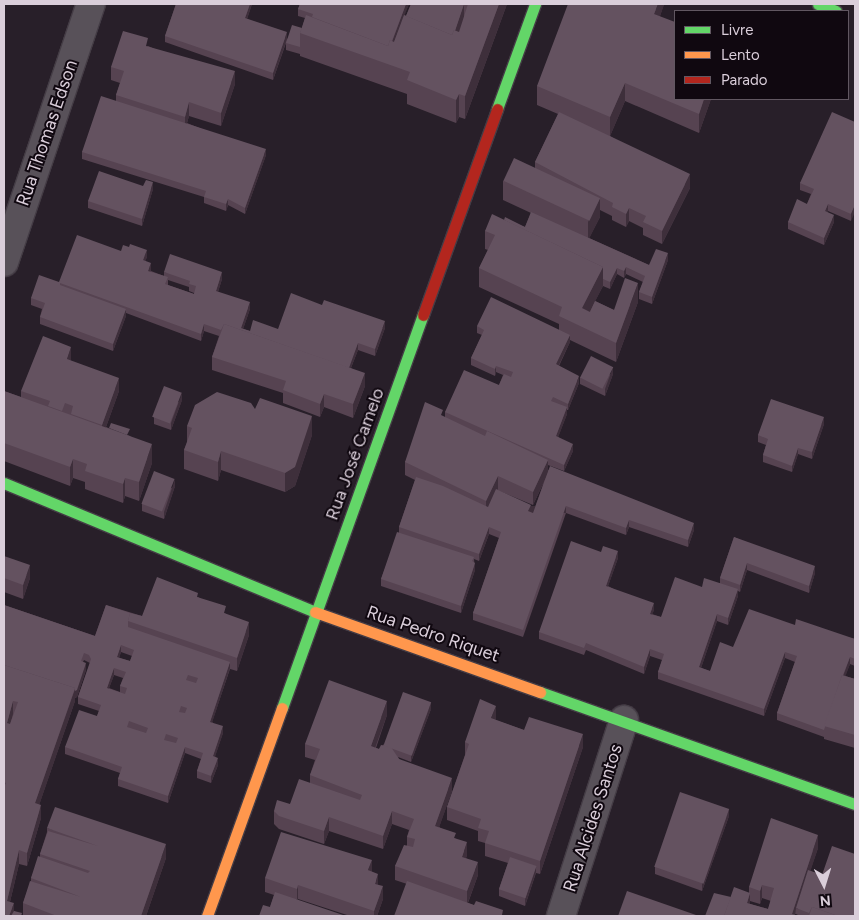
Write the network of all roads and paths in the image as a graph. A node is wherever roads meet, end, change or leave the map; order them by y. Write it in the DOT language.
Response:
graph roads {
  1 [pos="91,4"];
  2 [pos="535,4"];
  3 [pos="818,4"];
  4 [pos="833,10"];
  5 [pos="8,234"];
  6 [pos="4,262"];
  7 [pos="4,483"];
  8 [pos="316,612"];
  9 [pos="624,720"];
  10 [pos="855,804"];
  11 [pos="207,916"];
  12 [pos="561,916"];
  1 -- 5 [label="street, Rua Thomas Edson"];
  2 -- 8 [label="street, Rua José Camelo"];
  3 -- 4 [label="street"];
  5 -- 6 [label="street, Rua Thomas Edson"];
  7 -- 8 [label="street, Rua Pedro Riquet"];
  8 -- 9 [label="street, Rua Pedro Riquet"];
  8 -- 11 [label="street, Rua José Camelo"];
  9 -- 10 [label="street, Rua Pedro Riquet"];
  9 -- 12 [label="street, Rua Alcides Santos"];
}
